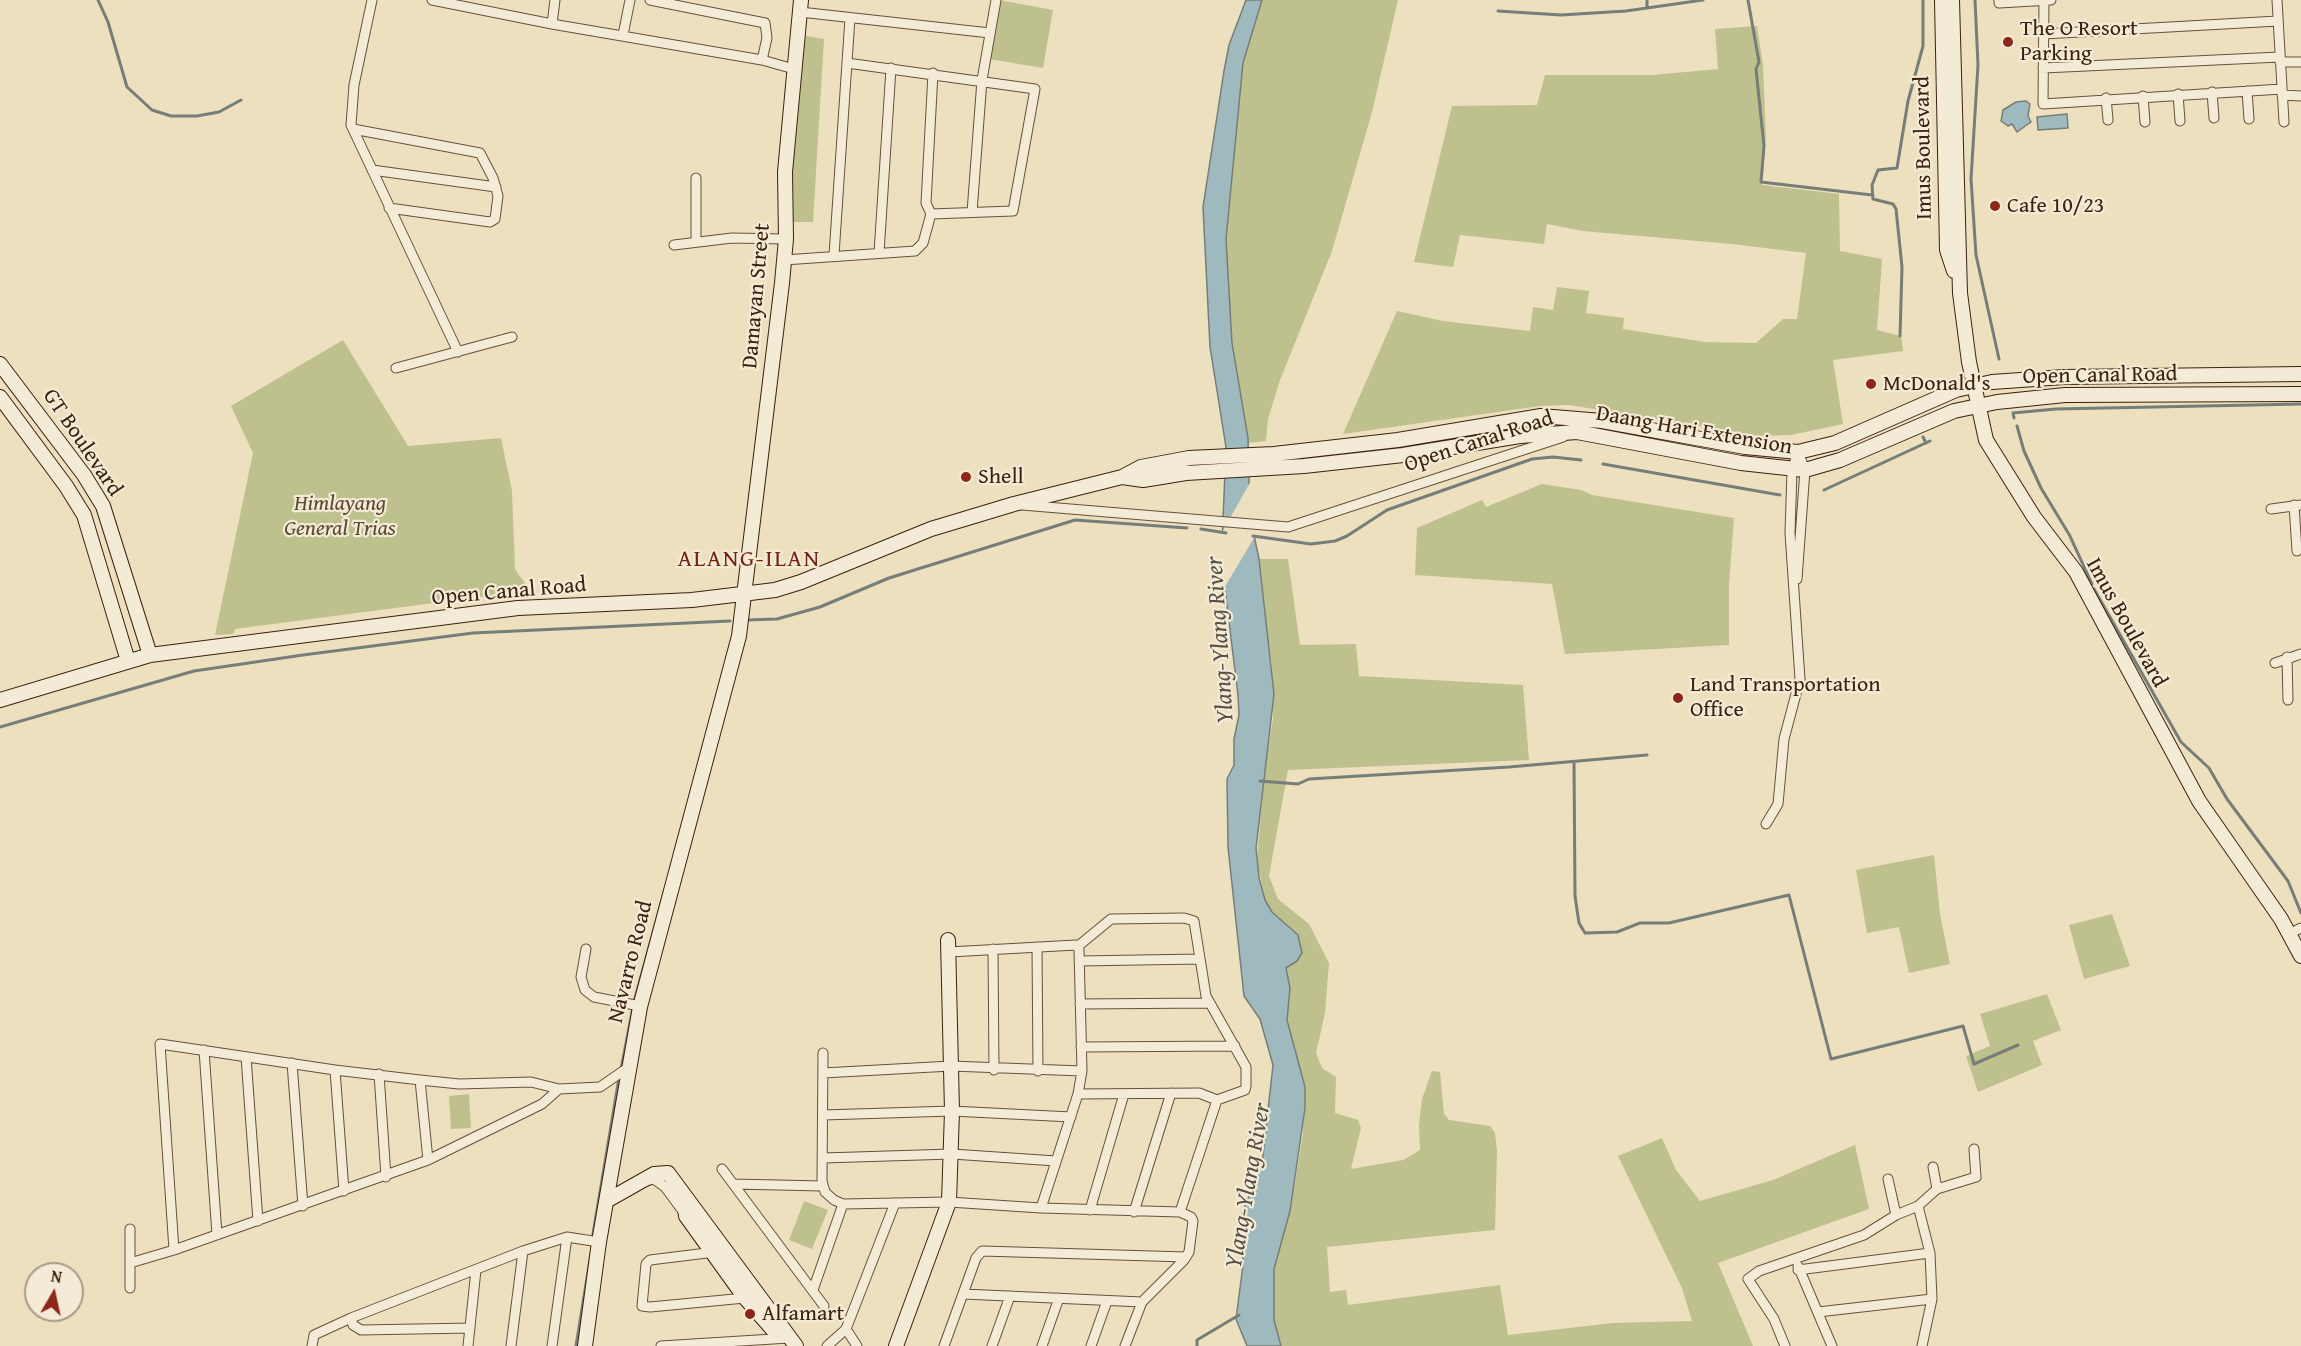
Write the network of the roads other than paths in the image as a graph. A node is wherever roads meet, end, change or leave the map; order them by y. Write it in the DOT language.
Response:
graph roads {
  1 [pos="372,0"];
  2 [pos="432,0"];
  3 [pos="555,0"];
  4 [pos="630,0"];
  5 [pos="650,0"];
  6 [pos="996,0"];
  7 [pos="1942,0"];
  8 [pos="1952,0"];
  9 [pos="1999,0"];
  10 [pos="2044,0"];
  11 [pos="2051,0"];
  12 [pos="2277,0"];
  13 [pos="446,1"];
  14 [pos="480,5"];
  15 [pos="801,6"];
  16 [pos="850,18"];
  17 [pos="2278,21"];
  18 [pos="552,24"];
  19 [pos="990,33"];
  20 [pos="2043,34"];
  21 [pos="623,35"];
  22 [pos="2280,59"];
  23 [pos="762,60"];
  24 [pos="2301,62"];
  25 [pos="847,63"];
  26 [pos="891,68"];
  27 [pos="2043,68"];
  28 [pos="794,69"];
  29 [pos="933,73"];
  30 [pos="982,80"];
  31 [pos="2247,90"];
  32 [pos="2212,92"];
  33 [pos="2282,92"];
  34 [pos="2178,94"];
  35 [pos="2143,96"];
  36 [pos="2301,96"];
  37 [pos="2106,98"];
  38 [pos="2214,118"];
  39 [pos="2249,119"];
  40 [pos="2108,120"];
  41 [pos="2180,121"];
  42 [pos="2145,122"];
  43 [pos="2284,122"];
  44 [pos="354,129"];
  45 [pos="372,170"];
  46 [pos="696,178"];
  47 [pos="496,187"];
  48 [pos="389,208"];
  49 [pos="972,212"];
  50 [pos="931,214"];
  51 [pos="786,239"];
  52 [pos="696,241"];
  53 [pos="674,245"];
  54 [pos="879,253"];
  55 [pos="834,255"];
  56 [pos="784,260"];
  57 [pos="1960,293"];
  58 [pos="512,337"];
  59 [pos="458,351"];
  60 [pos="0,364"];
  61 [pos="396,368"];
  62 [pos="2301,374"];
  63 [pos="1974,386"];
  64 [pos="2301,394"];
  65 [pos="0,397"];
  66 [pos="1978,405"];
  67 [pos="1576,432"];
  68 [pos="1835,443"];
  69 [pos="1798,452"];
  70 [pos="1798,470"];
  71 [pos="1122,477"];
  72 [pos="1014,504"];
  73 [pos="2297,505"];
  74 [pos="2271,509"];
  75 [pos="2297,551"];
  76 [pos="744,594"];
  77 [pos="2301,654"];
  78 [pos="150,655"];
  79 [pos="2287,657"];
  80 [pos="128,661"];
  81 [pos="2276,663"];
  82 [pos="0,700"];
  83 [pos="2288,700"];
  84 [pos="1766,824"];
  85 [pos="2295,931"];
  86 [pos="948,946"];
  87 [pos="1037,947"];
  88 [pos="1077,947"];
  89 [pos="586,949"];
  90 [pos="993,949"];
  91 [pos="2301,956"];
  92 [pos="1200,959"];
  93 [pos="1079,962"];
  94 [pos="1208,1003"];
  95 [pos="1080,1004"];
  96 [pos="635,1005"];
  97 [pos="1234,1046"];
  98 [pos="1081,1047"];
  99 [pos="204,1050"];
  100 [pos="823,1053"];
  101 [pos="246,1057"];
  102 [pos="292,1063"];
  103 [pos="951,1066"];
  104 [pos="335,1070"];
  105 [pos="994,1070"];
  106 [pos="1038,1071"];
  107 [pos="1082,1071"];
  108 [pos="622,1072"];
  109 [pos="823,1073"];
  110 [pos="379,1074"];
  111 [pos="420,1080"];
  112 [pos="559,1089"];
  113 [pos="1078,1094"];
  114 [pos="1124,1094"];
  115 [pos="1171,1094"];
  116 [pos="1217,1100"];
  117 [pos="952,1111"];
  118 [pos="823,1115"];
  119 [pos="1071,1117"];
  120 [pos="1974,1149"];
  121 [pos="952,1154"];
  122 [pos="823,1158"];
  123 [pos="428,1161"];
  124 [pos="1056,1161"];
  125 [pos="1933,1167"];
  126 [pos="722,1168"];
  127 [pos="386,1177"];
  128 [pos="1888,1179"];
  129 [pos="639,1182"];
  130 [pos="733,1184"];
  131 [pos="822,1186"];
  132 [pos="1937,1189"];
  133 [pos="344,1191"];
  134 [pos="684,1192"];
  135 [pos="608,1200"];
  136 [pos="950,1202"];
  137 [pos="895,1203"];
  138 [pos="843,1204"];
  139 [pos="303,1206"];
  140 [pos="1918,1206"];
  141 [pos="1041,1208"];
  142 [pos="1090,1210"];
  143 [pos="1134,1212"];
  144 [pos="1180,1212"];
  145 [pos="1896,1215"];
  146 [pos="686,1216"];
  147 [pos="258,1221"];
  148 [pos="130,1229"];
  149 [pos="217,1235"];
  150 [pos="567,1237"];
  151 [pos="594,1242"];
  152 [pos="174,1250"];
  153 [pos="523,1251"];
  154 [pos="718,1252"];
  155 [pos="1930,1253"];
  156 [pos="1186,1257"];
  157 [pos="1797,1257"];
  158 [pos="130,1263"];
  159 [pos="476,1270"];
  160 [pos="1798,1270"];
  161 [pos="130,1288"];
  162 [pos="813,1290"];
  163 [pos="963,1293"];
  164 [pos="1010,1296"];
  165 [pos="745,1298"];
  166 [pos="1059,1298"];
  167 [pos="1932,1299"];
  168 [pos="1107,1300"];
  169 [pos="1142,1302"];
  170 [pos="824,1306"];
  171 [pos="762,1310"];
  172 [pos="1818,1312"];
  173 [pos="351,1318"];
  174 [pos="470,1328"];
  175 [pos="846,1329"];
  176 [pos="788,1342"];
  177 [pos="755,1343"];
  178 [pos="721,1344"];
  179 [pos="312,1346"];
  180 [pos="468,1346"];
  181 [pos="511,1346"];
  182 [pos="552,1346"];
  183 [pos="585,1346"];
  184 [pos="661,1346"];
  185 [pos="827,1346"];
  186 [pos="857,1346"];
  187 [pos="896,1346"];
  188 [pos="944,1346"];
  189 [pos="993,1346"];
  190 [pos="1042,1346"];
  191 [pos="1091,1346"];
  192 [pos="1125,1346"];
  193 [pos="1785,1346"];
  194 [pos="1832,1346"];
  195 [pos="1922,1346"];
  1 -- 44 [label="street"];
  2 -- 13 [label="street"];
  3 -- 18 [label="street"];
  4 -- 21 [label="street"];
  5 -- 23 [label="street"];
  6 -- 19 [label="street"];
  7 -- 57 [label="main road, Imus Boulevard"];
  8 -- 57 [label="main road, Imus Boulevard"];
  9 -- 10 [label="street"];
  10 -- 11 [label="street"];
  10 -- 20 [label="street"];
  12 -- 17 [label="street"];
  13 -- 14 [label="street"];
  14 -- 18 [label="street"];
  15 -- 16 [label="street"];
  15 -- 28 [label="main road, Damayan Street"];
  16 -- 19 [label="street"];
  16 -- 25 [label="street"];
  17 -- 20 [label="street"];
  17 -- 22 [label="street"];
  18 -- 21 [label="street"];
  19 -- 30 [label="street"];
  20 -- 27 [label="street"];
  21 -- 23 [label="street"];
  22 -- 24 [label="street"];
  22 -- 27 [label="street"];
  22 -- 33 [label="street"];
  23 -- 28 [label="street"];
  25 -- 26 [label="street"];
  25 -- 55 [label="street"];
  26 -- 29 [label="street"];
  26 -- 54 [label="street"];
  27 -- 37 [label="street"];
  28 -- 51 [label="main road, Damayan Street"];
  29 -- 30 [label="street"];
  29 -- 50 [label="street"];
  30 -- 49 [label="street"];
  30 -- 49 [label="street"];
  31 -- 32 [label="street"];
  31 -- 33 [label="street"];
  31 -- 39 [label="street"];
  32 -- 34 [label="street"];
  32 -- 38 [label="street"];
  33 -- 36 [label="street"];
  33 -- 43 [label="street"];
  34 -- 35 [label="street"];
  34 -- 41 [label="street"];
  35 -- 37 [label="street"];
  35 -- 42 [label="street"];
  37 -- 40 [label="street"];
  44 -- 45 [label="street"];
  44 -- 47 [label="street"];
  45 -- 47 [label="street"];
  45 -- 48 [label="street"];
  46 -- 52 [label="street"];
  47 -- 48 [label="street"];
  48 -- 59 [label="street"];
  49 -- 50 [label="street"];
  50 -- 54 [label="street"];
  51 -- 52 [label="street"];
  51 -- 56 [label="main road, Damayan Street"];
  52 -- 53 [label="street"];
  54 -- 55 [label="street"];
  55 -- 56 [label="street"];
  56 -- 76 [label="main road, Damayan Street"];
  57 -- 63 [label="main road, Imus Boulevard"];
  58 -- 59 [label="street"];
  59 -- 61 [label="street"];
  60 -- 78 [label="main road, GT Boulevard"];
  62 -- 63 [label="main road, Open Canal Road"];
  63 -- 66 [label="main road, Imus Boulevard"];
  63 -- 68 [label="main road, Open Canal Road"];
  64 -- 66 [label="main road, Open Canal Road"];
  65 -- 80 [label="main road, GT Boulevard"];
  66 -- 70 [label="main road, Open Canal Road"];
  66 -- 85 [label="main road, Imus Boulevard"];
  67 -- 70 [label="main road, Daang Hari Extension"];
  67 -- 71 [label="main road, Open Canal Road"];
  67 -- 72 [label="street, Open Canal Road"];
  68 -- 69 [label="main road, Daang Hari Extension"];
  69 -- 70 [label="street"];
  69 -- 71 [label="main road, Open Canal Road"];
  70 -- 84 [label="street"];
  71 -- 72 [label="main road, Open Canal Road"];
  72 -- 76 [label="main road, Open Canal Road"];
  73 -- 74 [label="street"];
  73 -- 75 [label="street"];
  76 -- 78 [label="main road, Open Canal Road"];
  76 -- 96 [label="main road, Navarro Road"];
  77 -- 79 [label="street"];
  78 -- 80 [label="main road, Open Canal Road"];
  79 -- 81 [label="street"];
  79 -- 83 [label="street"];
  80 -- 82 [label="main road, Open Canal Road"];
  85 -- 91 [label="main road, Imus Boulevard"];
  86 -- 90 [label="street"];
  86 -- 103 [label="main road"];
  87 -- 88 [label="street"];
  87 -- 90 [label="street"];
  87 -- 106 [label="street"];
  88 -- 92 [label="street"];
  88 -- 93 [label="street"];
  89 -- 96 [label="street"];
  90 -- 105 [label="street"];
  92 -- 93 [label="street"];
  92 -- 94 [label="street"];
  93 -- 95 [label="street"];
  94 -- 95 [label="street"];
  94 -- 97 [label="street"];
  95 -- 98 [label="street"];
  96 -- 108 [label="main road, Navarro Road"];
  97 -- 98 [label="street"];
  97 -- 116 [label="street"];
  98 -- 107 [label="street"];
  99 -- 101 [label="street"];
  99 -- 149 [label="street"];
  99 -- 152 [label="street"];
  100 -- 109 [label="street"];
  101 -- 102 [label="street"];
  101 -- 147 [label="street"];
  102 -- 104 [label="street"];
  102 -- 139 [label="street"];
  103 -- 105 [label="street"];
  103 -- 109 [label="street"];
  103 -- 117 [label="main road"];
  104 -- 110 [label="street"];
  104 -- 133 [label="street"];
  105 -- 106 [label="street"];
  106 -- 107 [label="street"];
  107 -- 113 [label="street"];
  108 -- 112 [label="street"];
  108 -- 135 [label="main road, Navarro Road"];
  109 -- 118 [label="street"];
  110 -- 111 [label="street"];
  110 -- 127 [label="street"];
  111 -- 112 [label="street"];
  111 -- 123 [label="street"];
  112 -- 123 [label="street"];
  113 -- 114 [label="street"];
  113 -- 119 [label="street"];
  114 -- 115 [label="street"];
  114 -- 142 [label="street"];
  115 -- 116 [label="street"];
  115 -- 143 [label="street"];
  116 -- 144 [label="street"];
  117 -- 118 [label="street"];
  117 -- 119 [label="street"];
  117 -- 121 [label="main road"];
  118 -- 122 [label="street"];
  119 -- 124 [label="street"];
  120 -- 132 [label="street"];
  121 -- 122 [label="street"];
  121 -- 124 [label="street"];
  121 -- 136 [label="main road"];
  122 -- 131 [label="street"];
  123 -- 127 [label="street"];
  124 -- 141 [label="street"];
  125 -- 132 [label="street"];
  126 -- 130 [label="street"];
  127 -- 133 [label="street"];
  128 -- 145 [label="street"];
  129 -- 134 [label="main road"];
  129 -- 135 [label="main road"];
  129 -- 146 [label="street"];
  130 -- 131 [label="street"];
  130 -- 162 [label="street"];
  131 -- 138 [label="street"];
  132 -- 140 [label="street"];
  133 -- 139 [label="street"];
  134 -- 146 [label="main road"];
  134 -- 154 [label="main road"];
  135 -- 151 [label="main road, Navarro Road"];
  136 -- 137 [label="street"];
  136 -- 141 [label="street"];
  136 -- 187 [label="main road"];
  137 -- 138 [label="street"];
  137 -- 175 [label="street"];
  138 -- 162 [label="street"];
  139 -- 147 [label="street"];
  140 -- 145 [label="street"];
  140 -- 155 [label="street"];
  141 -- 142 [label="street"];
  142 -- 143 [label="street"];
  143 -- 144 [label="street"];
  144 -- 156 [label="street"];
  145 -- 157 [label="street"];
  146 -- 154 [label="main road"];
  147 -- 149 [label="street"];
  148 -- 158 [label="street"];
  149 -- 152 [label="street"];
  150 -- 151 [label="street"];
  150 -- 153 [label="street"];
  150 -- 182 [label="street"];
  151 -- 183 [label="main road, Navarro Road"];
  152 -- 158 [label="street"];
  153 -- 159 [label="street"];
  153 -- 181 [label="street"];
  154 -- 165 [label="main road"];
  154 -- 165 [label="street"];
  154 -- 171 [label="main road"];
  155 -- 160 [label="street"];
  155 -- 167 [label="street"];
  156 -- 163 [label="street"];
  156 -- 169 [label="street"];
  157 -- 160 [label="street"];
  157 -- 193 [label="street"];
  158 -- 161 [label="street"];
  159 -- 173 [label="street"];
  159 -- 174 [label="street"];
  160 -- 172 [label="street"];
  162 -- 170 [label="street"];
  163 -- 164 [label="street"];
  163 -- 188 [label="street"];
  164 -- 166 [label="street"];
  164 -- 189 [label="street"];
  165 -- 171 [label="main road"];
  166 -- 168 [label="street"];
  166 -- 190 [label="street"];
  167 -- 172 [label="street"];
  167 -- 195 [label="street"];
  168 -- 169 [label="street"];
  168 -- 191 [label="street"];
  169 -- 192 [label="street"];
  171 -- 176 [label="main road"];
  172 -- 194 [label="street"];
  173 -- 174 [label="street"];
  173 -- 179 [label="street"];
  174 -- 180 [label="street"];
  175 -- 185 [label="street"];
  175 -- 186 [label="street"];
  176 -- 177 [label="street"];
  177 -- 178 [label="street"];
  178 -- 184 [label="street"];
}
